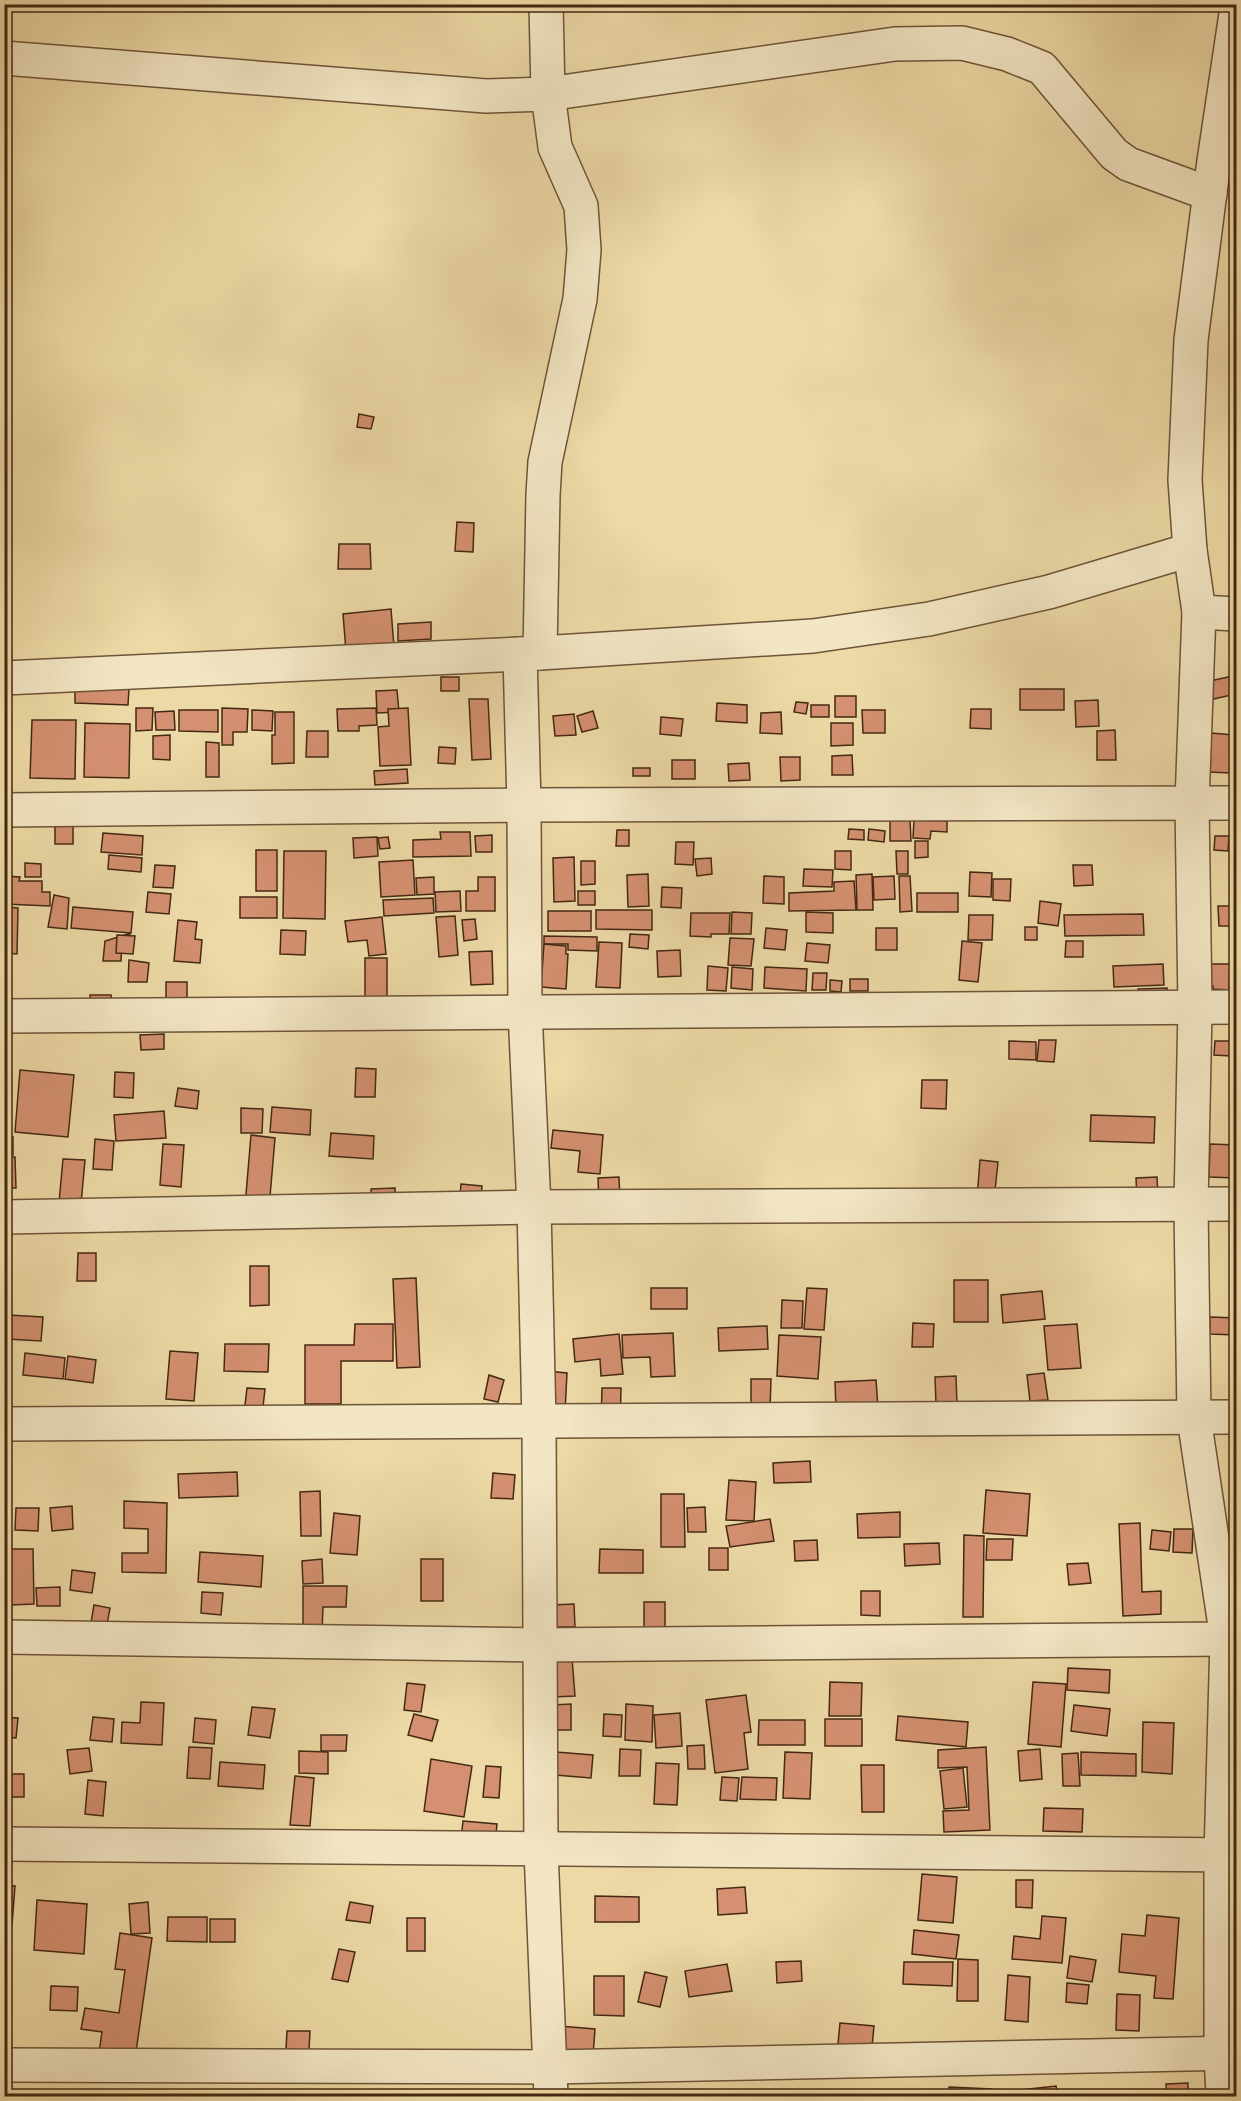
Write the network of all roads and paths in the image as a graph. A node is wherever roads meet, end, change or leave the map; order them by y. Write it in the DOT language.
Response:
graph roads {
  1 [pos="546,4"];
  2 [pos="1236,14"];
  3 [pos="4,58"];
  4 [pos="548,94"];
  5 [pos="1210,194"];
  6 [pos="1190,550"];
  7 [pos="1198,612"];
  8 [pos="1236,614"];
  9 [pos="530,653"];
  10 [pos="4,678"];
  11 [pos="1192,803"];
  12 [pos="1236,803"];
  13 [pos="524,805"];
  14 [pos="4,810"];
  15 [pos="1236,1007"];
  16 [pos="1195,1008"];
  17 [pos="525,1011"];
  18 [pos="4,1016"];
  19 [pos="1236,1204"];
  20 [pos="1191,1205"];
  21 [pos="534,1207"];
  22 [pos="4,1217"];
  23 [pos="1236,1417"];
  24 [pos="1194,1418"];
  25 [pos="539,1422"];
  26 [pos="4,1424"];
  27 [pos="4,1637"];
  28 [pos="1232,1638"];
  29 [pos="539,1645"];
  30 [pos="4,1844"];
  31 [pos="541,1850"];
  32 [pos="1228,1855"];
  33 [pos="1228,2053"];
  34 [pos="4,2065"];
  35 [pos="550,2082"];
  36 [pos="1223,2097"];
  1 -- 4 [label="street"];
  2 -- 5 [label="street"];
  3 -- 4 [label="street"];
  4 -- 5 [label="street"];
  4 -- 9 [label="street"];
  5 -- 6 [label="street"];
  6 -- 7 [label="street"];
  6 -- 9 [label="street"];
  7 -- 8 [label="street"];
  7 -- 11 [label="street"];
  9 -- 10 [label="street"];
  9 -- 13 [label="street"];
  11 -- 12 [label="street"];
  11 -- 13 [label="street"];
  11 -- 16 [label="street"];
  13 -- 14 [label="street"];
  13 -- 17 [label="street"];
  15 -- 16 [label="street"];
  16 -- 17 [label="street"];
  16 -- 20 [label="street"];
  17 -- 18 [label="street"];
  17 -- 21 [label="street"];
  19 -- 20 [label="street"];
  20 -- 21 [label="street"];
  20 -- 24 [label="street"];
  21 -- 22 [label="street"];
  21 -- 25 [label="street"];
  23 -- 24 [label="street"];
  24 -- 25 [label="street"];
  24 -- 28 [label="street"];
  25 -- 26 [label="street"];
  25 -- 29 [label="street"];
  27 -- 29 [label="street"];
  28 -- 29 [label="street"];
  28 -- 32 [label="street"];
  29 -- 31 [label="street"];
  30 -- 31 [label="street"];
  31 -- 32 [label="street"];
  31 -- 35 [label="street"];
  32 -- 33 [label="street"];
  33 -- 35 [label="street"];
  33 -- 36 [label="street"];
  34 -- 35 [label="street"];
}
